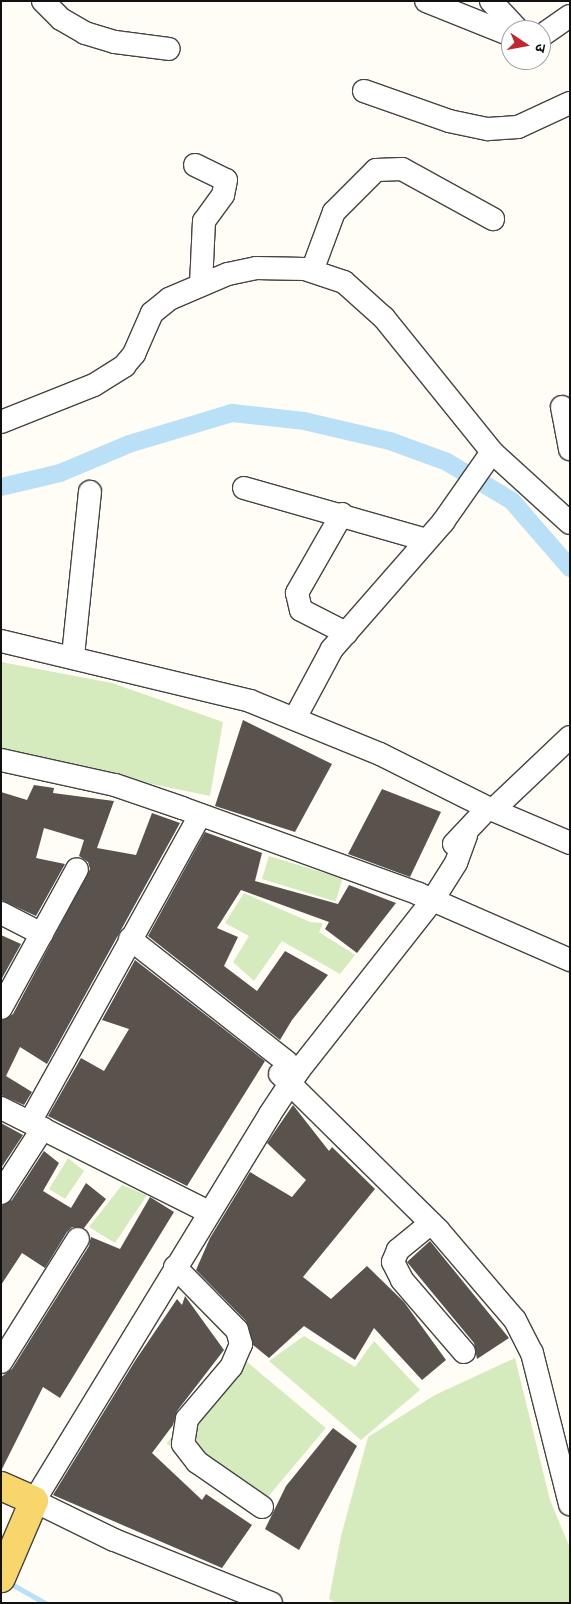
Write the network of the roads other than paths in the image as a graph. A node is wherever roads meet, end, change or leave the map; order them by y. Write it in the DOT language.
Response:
graph roads {
  1 [pos="43,1"];
  2 [pos="426,1"];
  3 [pos="491,1"];
  4 [pos="570,16"];
  5 [pos="509,20"];
  6 [pos="551,29"];
  7 [pos="501,31"];
  8 [pos="169,49"];
  9 [pos="364,91"];
  10 [pos="570,103"];
  11 [pos="195,165"];
  12 [pos="493,219"];
  13 [pos="312,271"];
  14 [pos="201,285"];
  15 [pos="562,407"];
  16 [pos="1,422"];
  17 [pos="570,450"];
  18 [pos="481,468"];
  19 [pos="244,488"];
  20 [pos="90,492"];
  21 [pos="342,514"];
  22 [pos="570,523"];
  23 [pos="427,540"];
  24 [pos="346,633"];
  25 [pos="1,641"];
  26 [pos="73,656"];
  27 [pos="295,718"];
  28 [pos="570,737"];
  29 [pos="1,760"];
  30 [pos="491,809"];
  31 [pos="200,815"];
  32 [pos="570,843"];
  33 [pos="77,869"];
  34 [pos="425,897"];
  35 [pos="1,913"];
  36 [pos="42,934"];
  37 [pos="130,939"];
  38 [pos="570,960"];
  39 [pos="1,1008"];
  40 [pos="286,1073"];
  41 [pos="1,1108"];
  42 [pos="37,1125"];
  43 [pos="1,1193"];
  44 [pos="203,1209"];
  45 [pos="431,1223"];
  46 [pos="78,1239"];
  47 [pos="175,1267"];
  48 [pos="464,1352"];
  49 [pos="1,1362"];
  50 [pos="18,1494"];
  51 [pos="570,1504"];
  52 [pos="262,1507"];
  53 [pos="8,1538"];
  54 [pos="1,1578"];
  55 [pos="271,1603"];
  1 -- 8 [label="street"];
  2 -- 7 [label="street"];
  3 -- 5 [label="street"];
  4 -- 6 [label="street"];
  9 -- 10 [label="street"];
  11 -- 14 [label="street"];
  12 -- 13 [label="street"];
  13 -- 14 [label="street"];
  13 -- 18 [label="street"];
  14 -- 16 [label="street"];
  15 -- 17 [label="street"];
  18 -- 22 [label="street"];
  18 -- 23 [label="street"];
  19 -- 21 [label="street"];
  20 -- 26 [label="street"];
  21 -- 23 [label="street"];
  21 -- 24 [label="street"];
  23 -- 24 [label="street"];
  24 -- 27 [label="street"];
  25 -- 26 [label="street"];
  26 -- 27 [label="street"];
  27 -- 30 [label="street"];
  28 -- 30 [label="street"];
  29 -- 31 [label="street"];
  30 -- 32 [label="street"];
  30 -- 34 [label="street"];
  31 -- 34 [label="street"];
  31 -- 37 [label="street"];
  33 -- 36 [label="street"];
  34 -- 38 [label="street"];
  34 -- 40 [label="street"];
  35 -- 36 [label="street"];
  36 -- 39 [label="street"];
  37 -- 40 [label="street"];
  37 -- 42 [label="street"];
  40 -- 44 [label="street"];
  40 -- 45 [label="street"];
  41 -- 42 [label="street"];
  42 -- 43 [label="street"];
  42 -- 44 [label="street"];
  44 -- 47 [label="street"];
  44 -- 50 [label="street"];
  45 -- 48 [label="street"];
  45 -- 51 [label="street"];
  46 -- 49 [label="street"];
  47 -- 50 [label="street"];
  47 -- 52 [label="street"];
  50 -- 53 [label="main road"];
  50 -- 55 [label="street"];
  53 -- 54 [label="main road"];
}
